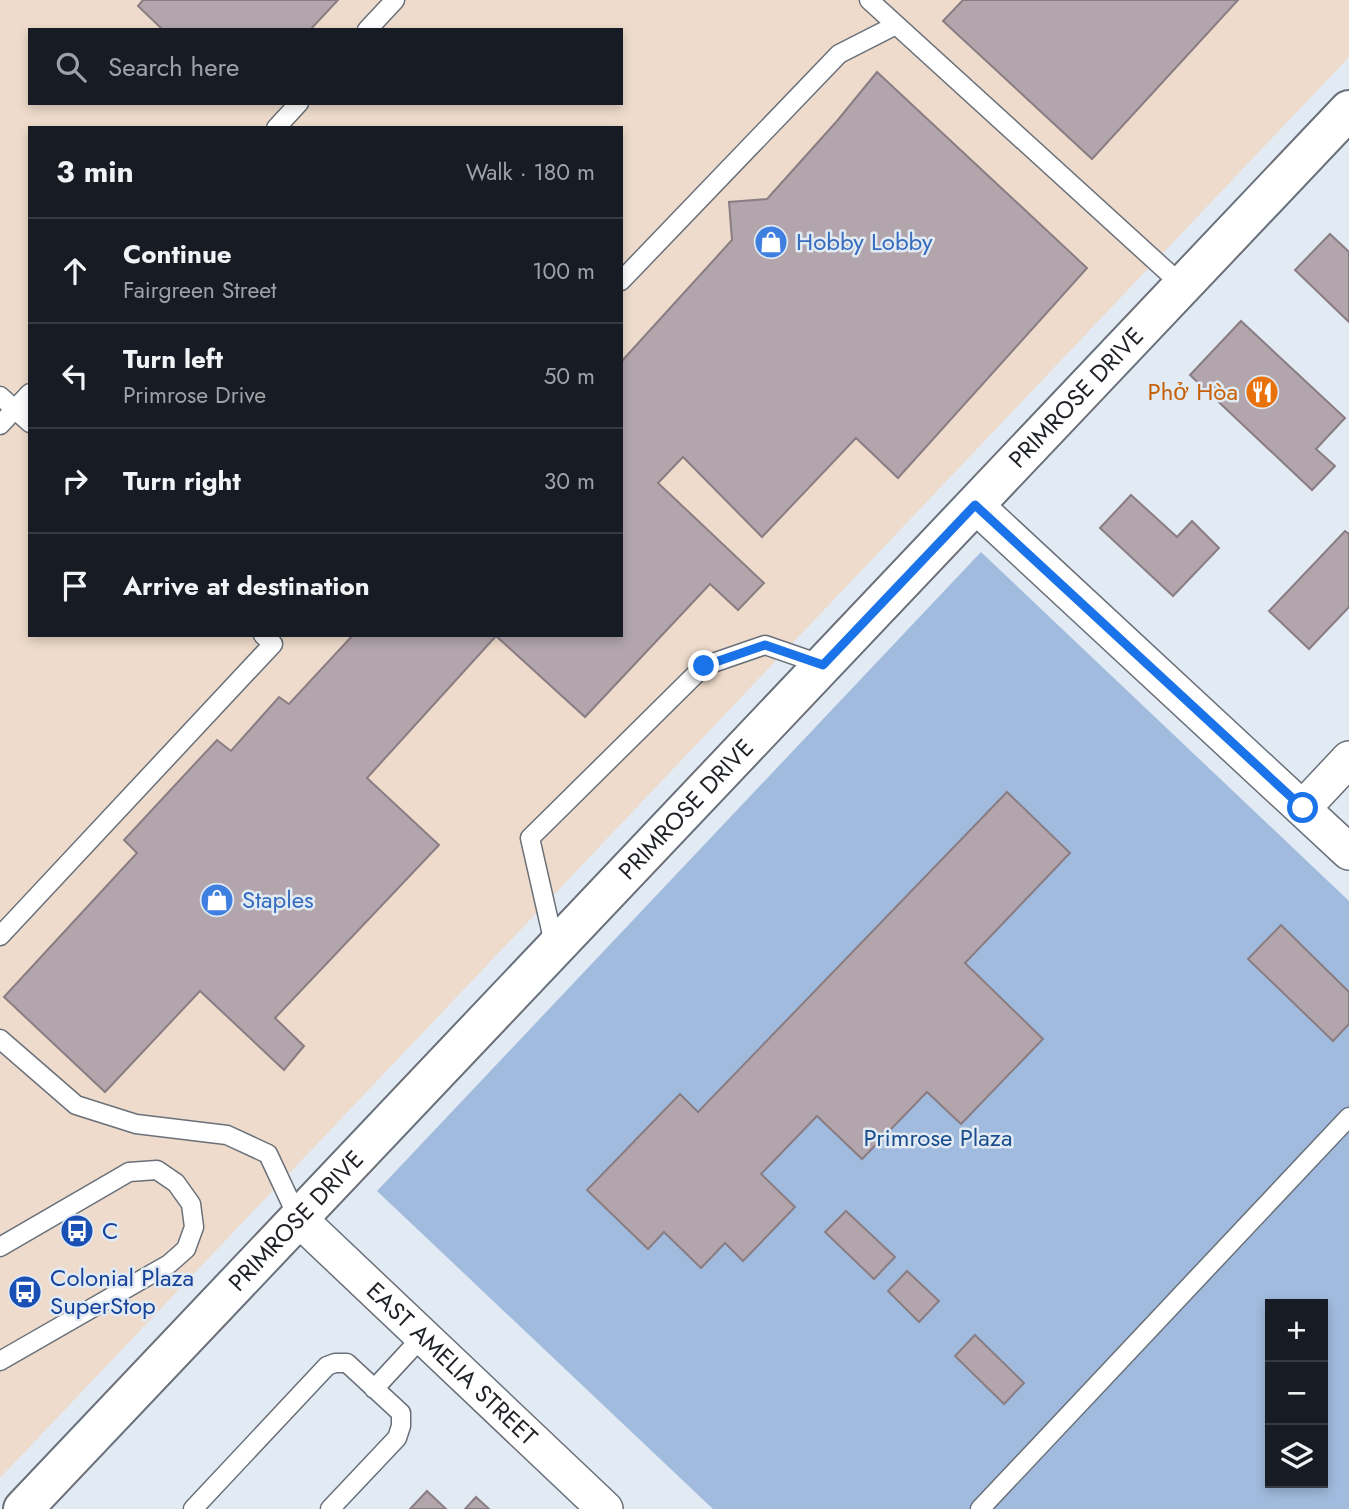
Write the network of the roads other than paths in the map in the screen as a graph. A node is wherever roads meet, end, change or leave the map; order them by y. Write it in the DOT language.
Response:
graph roads {
  1 [pos="394,0"];
  2 [pos="869,0"];
  3 [pos="896,25"];
  4 [pos="369,28"];
  5 [pos="297,105"];
  6 [pos="1349,110"];
  7 [pos="278,126"];
  8 [pos="623,279"];
  9 [pos="1183,286"];
  10 [pos="28,395"];
  11 [pos="0,396"];
  12 [pos="14,410"];
  13 [pos="28,422"];
  14 [pos="0,425"];
  15 [pos="975,505"];
  16 [pos="273,638"];
  17 [pos="823,665"];
  18 [pos="1349,759"];
  19 [pos="1303,808"];
  20 [pos="1349,852"];
  21 [pos="0,936"];
  22 [pos="555,948"];
  23 [pos="0,1039"];
  24 [pos="1349,1116"];
  25 [pos="298,1217"];
  26 [pos="0,1247"];
  27 [pos="423,1336"];
  28 [pos="0,1360"];
  29 [pos="374,1389"];
  30 [pos="26,1508"];
  31 [pos="193,1509"];
  32 [pos="330,1509"];
  33 [pos="605,1509"];
  34 [pos="980,1509"];
  1 -- 4 [label="lane"];
  2 -- 3 [label="lane"];
  3 -- 8 [label="lane"];
  3 -- 9 [label="lane"];
  5 -- 7 [label="lane"];
  6 -- 9 [label="street, PRIMROSE DRIVE"];
  9 -- 15 [label="street, PRIMROSE DRIVE"];
  10 -- 12 [label="lane"];
  11 -- 12 [label="lane"];
  12 -- 13 [label="lane"];
  12 -- 14 [label="lane"];
  15 -- 17 [label="street, PRIMROSE DRIVE"];
  15 -- 19 [label="street"];
  16 -- 21 [label="lane"];
  17 -- 22 [label="street, PRIMROSE DRIVE"];
  17 -- 22 [label="lane"];
  18 -- 19 [label="street"];
  19 -- 20 [label="street"];
  22 -- 25 [label="street, PRIMROSE DRIVE"];
  23 -- 25 [label="lane"];
  24 -- 34 [label="lane"];
  25 -- 27 [label="street, EAST AMELIA STREET"];
  25 -- 30 [label="street, PRIMROSE DRIVE"];
  26 -- 28 [label="lane"];
  27 -- 29 [label="lane"];
  27 -- 33 [label="street, EAST AMELIA STREET"];
  29 -- 31 [label="lane"];
  29 -- 32 [label="lane"];
}
